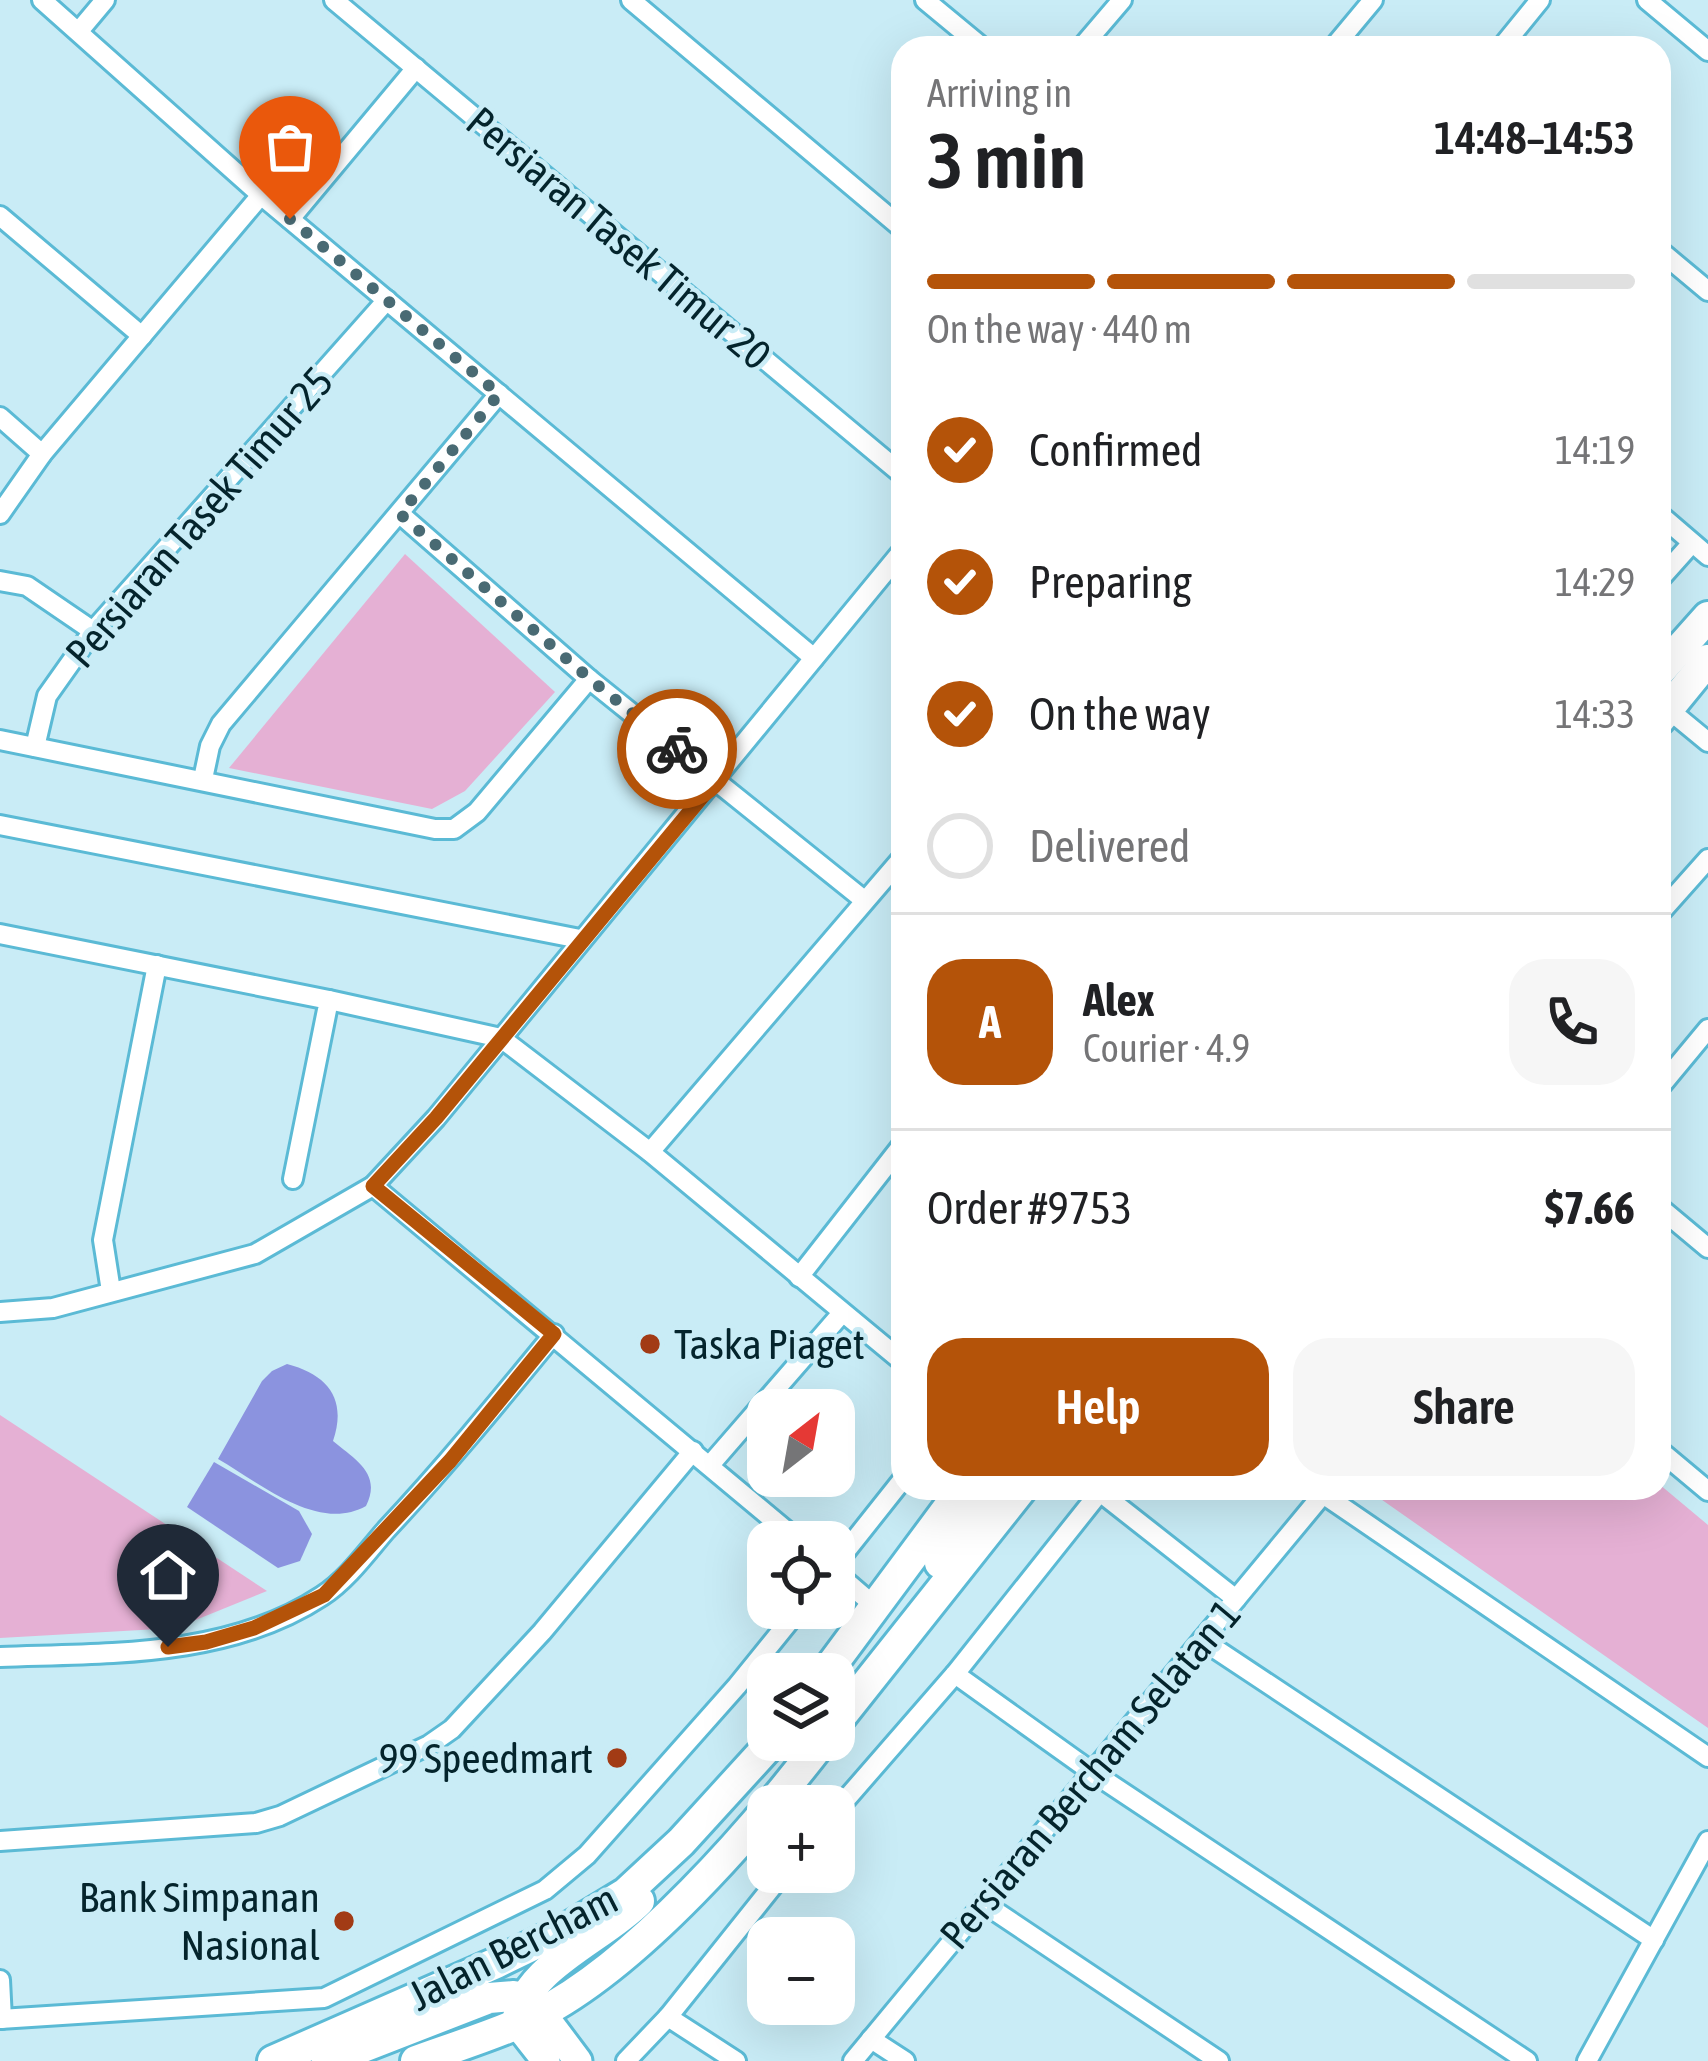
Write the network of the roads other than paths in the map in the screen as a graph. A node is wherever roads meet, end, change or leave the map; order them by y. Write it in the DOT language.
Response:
graph roads {
  1 [pos="42,0"];
  2 [pos="105,0"];
  3 [pos="334,0"];
  4 [pos="631,0"];
  5 [pos="925,0"];
  6 [pos="1122,0"];
  7 [pos="1373,0"];
  8 [pos="1540,0"];
  9 [pos="1647,0"];
  10 [pos="79,31"];
  11 [pos="968,36"];
  12 [pos="1091,36"];
  13 [pos="1343,36"];
  14 [pos="1511,36"];
  15 [pos="1708,51"];
  16 [pos="416,68"];
  17 [pos="261,195"];
  18 [pos="0,216"];
  19 [pos="290,219"];
  20 [pos="891,219"];
  21 [pos="1671,260"];
  22 [pos="1708,291"];
  23 [pos="387,300"];
  24 [pos="142,336"];
  25 [pos="499,394"];
  26 [pos="0,418"];
  27 [pos="42,454"];
  28 [pos="891,465"];
  29 [pos="0,514"];
  30 [pos="400,514"];
  31 [pos="1671,525"];
  32 [pos="1692,543"];
  33 [pos="1708,556"];
  34 [pos="891,565"];
  35 [pos="1671,567"];
  36 [pos="0,581"];
  37 [pos="1708,617"];
  38 [pos="93,631"];
  39 [pos="814,658"];
  40 [pos="1671,659"];
  41 [pos="1708,660"];
  42 [pos="590,679"];
  43 [pos="1671,706"];
  44 [pos="1671,719"];
  45 [pos="0,740"];
  46 [pos="1708,742"];
  47 [pos="35,747"];
  48 [pos="203,779"];
  49 [pos="716,780"];
  50 [pos="0,825"];
  51 [pos="1708,859"];
  52 [pos="891,870"];
  53 [pos="864,900"];
  54 [pos="1671,901"];
  55 [pos="0,934"];
  56 [pos="580,939"];
  57 [pos="157,965"];
  58 [pos="328,1000"];
  59 [pos="1708,1029"];
  60 [pos="501,1038"];
  61 [pos="1671,1074"];
  62 [pos="650,1152"];
  63 [pos="891,1159"];
  64 [pos="293,1179"];
  65 [pos="373,1186"];
  66 [pos="1671,1217"];
  67 [pos="1708,1248"];
  68 [pos="799,1277"];
  69 [pos="111,1291"];
  70 [pos="0,1312"];
  71 [pos="842,1313"];
  72 [pos="554,1334"];
  73 [pos="891,1352"];
  74 [pos="693,1451"];
  75 [pos="1671,1460"];
  76 [pos="710,1465"];
  77 [pos="1708,1491"];
  78 [pos="891,1495"];
  79 [pos="954,1500"];
  80 [pos="981,1500"];
  81 [pos="1012,1500"];
  82 [pos="1094,1500"];
  83 [pos="1114,1500"];
  84 [pos="1318,1500"];
  85 [pos="1339,1500"];
  86 [pos="775,1521"];
  87 [pos="855,1542"];
  88 [pos="855,1588"];
  89 [pos="1236,1599"];
  90 [pos="877,1608"];
  91 [pos="783,1629"];
  92 [pos="904,1634"];
  93 [pos="1202,1640"];
  94 [pos="842,1653"];
  95 [pos="0,1657"];
  96 [pos="955,1674"];
  97 [pos="855,1698"];
  98 [pos="1708,1757"];
  99 [pos="755,1761"];
  100 [pos="805,1761"];
  101 [pos="1092,1772"];
  102 [pos="855,1789"];
  103 [pos="0,1840"];
  104 [pos="1708,1841"];
  105 [pos="681,1842"];
  106 [pos="767,1893"];
  107 [pos="982,1904"];
  108 [pos="1654,1940"];
  109 [pos="0,1980"];
  110 [pos="527,2012"];
  111 [pos="668,2017"];
  112 [pos="1,2019"];
  113 [pos="872,2039"];
  114 [pos="273,2061"];
  115 [pos="327,2061"];
  116 [pos="416,2061"];
  117 [pos="546,2061"];
  118 [pos="578,2061"];
  119 [pos="626,2061"];
  120 [pos="736,2061"];
  121 [pos="853,2061"];
  122 [pos="905,2061"];
  123 [pos="1219,2061"];
  124 [pos="1527,2061"];
  125 [pos="1587,2061"];
  1 -- 10 [label="street"];
  2 -- 10 [label="street"];
  3 -- 16 [label="street, Persiaran Tasek Timur 20"];
  4 -- 20 [label="street"];
  5 -- 11 [label="street"];
  6 -- 12 [label="street"];
  7 -- 13 [label="street"];
  8 -- 14 [label="street"];
  9 -- 15 [label="street"];
  10 -- 17 [label="street"];
  16 -- 19 [label="street"];
  16 -- 28 [label="street, Persiaran Tasek Timur 20"];
  17 -- 19 [label="street"];
  17 -- 24 [label="street"];
  18 -- 24 [label="street"];
  19 -- 23 [label="street"];
  21 -- 22 [label="street"];
  23 -- 25 [label="street"];
  23 -- 38 [label="street, Persiaran Tasek Timur 25"];
  24 -- 27 [label="street"];
  25 -- 30 [label="street"];
  25 -- 39 [label="street"];
  26 -- 27 [label="street"];
  27 -- 29 [label="street"];
  30 -- 42 [label="street"];
  30 -- 48 [label="street"];
  31 -- 32 [label="street"];
  32 -- 33 [label="street"];
  32 -- 35 [label="street"];
  34 -- 39 [label="street"];
  36 -- 38 [label="street"];
  37 -- 40 [label="main road"];
  38 -- 47 [label="street, Persiaran Tasek Timur 25"];
  39 -- 49 [label="street"];
  41 -- 43 [label="main road"];
  42 -- 48 [label="street"];
  42 -- 49 [label="street"];
  44 -- 46 [label="street"];
  45 -- 47 [label="street"];
  47 -- 48 [label="street"];
  49 -- 53 [label="street"];
  49 -- 56 [label="street"];
  50 -- 56 [label="street"];
  51 -- 54 [label="street"];
  52 -- 53 [label="street"];
  53 -- 62 [label="street"];
  55 -- 57 [label="street"];
  56 -- 60 [label="street"];
  57 -- 58 [label="street"];
  57 -- 69 [label="street"];
  58 -- 60 [label="street"];
  58 -- 64 [label="street"];
  59 -- 61 [label="street"];
  60 -- 62 [label="street"];
  60 -- 65 [label="street"];
  62 -- 68 [label="street"];
  63 -- 68 [label="street"];
  65 -- 69 [label="street"];
  65 -- 72 [label="street"];
  66 -- 67 [label="street"];
  68 -- 71 [label="street"];
  69 -- 70 [label="street"];
  71 -- 73 [label="street"];
  71 -- 76 [label="street"];
  72 -- 74 [label="street"];
  72 -- 95 [label="street"];
  74 -- 76 [label="street"];
  74 -- 103 [label="street"];
  75 -- 77 [label="street"];
  76 -- 86 [label="street"];
  78 -- 87 [label="street"];
  79 -- 90 [label="main road"];
  80 -- 92 [label="main road"];
  81 -- 92 [label="main road"];
  82 -- 96 [label="street"];
  83 -- 89 [label="street"];
  84 -- 89 [label="street, Persiaran Bercham Selatan 1"];
  85 -- 98 [label="street"];
  88 -- 90 [label="street"];
  89 -- 93 [label="street, Persiaran Bercham Selatan 1"];
  90 -- 94 [label="main road"];
  91 -- 112 [label="street"];
  92 -- 97 [label="main road"];
  93 -- 101 [label="street, Persiaran Bercham Selatan 1"];
  93 -- 108 [label="street"];
  96 -- 101 [label="street"];
  96 -- 102 [label="street"];
  99 -- 105 [label="main road, Jalan Bercham"];
  100 -- 110 [label="main road, Jalan Bercham"];
  101 -- 107 [label="street, Persiaran Bercham Selatan 1"];
  101 -- 124 [label="street"];
  104 -- 108 [label="street"];
  105 -- 110 [label="main road"];
  105 -- 114 [label="main road, Jalan Bercham"];
  106 -- 111 [label="street"];
  107 -- 113 [label="street, Persiaran Bercham Selatan 1"];
  107 -- 123 [label="street"];
  108 -- 125 [label="street"];
  109 -- 112 [label="street"];
  110 -- 115 [label="main road"];
  110 -- 116 [label="main road, Jalan Bercham"];
  110 -- 117 [label="street"];
  110 -- 118 [label="street"];
  111 -- 119 [label="street"];
  111 -- 120 [label="street"];
  113 -- 121 [label="street, Persiaran Bercham Selatan 1"];
  113 -- 122 [label="street"];
}
